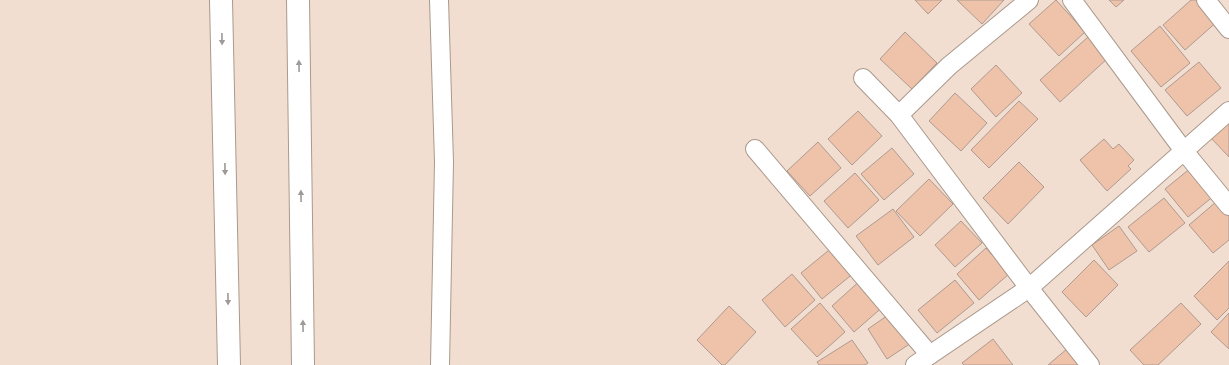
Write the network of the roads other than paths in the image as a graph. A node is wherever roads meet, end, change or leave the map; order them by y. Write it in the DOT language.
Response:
graph roads {
  1 [pos="221,0"];
  2 [pos="298,0"];
  3 [pos="439,0"];
  4 [pos="1029,0"];
  5 [pos="1072,0"];
  6 [pos="1206,0"];
  7 [pos="1229,28"];
  8 [pos="863,78"];
  9 [pos="1229,111"];
  10 [pos="899,115"];
  11 [pos="755,149"];
  12 [pos="1184,151"];
  13 [pos="1229,206"];
  14 [pos="1030,288"];
  15 [pos="930,355"];
  16 [pos="229,365"];
  17 [pos="303,365"];
  18 [pos="440,365"];
  19 [pos="915,365"];
  20 [pos="1090,365"];
  1 -- 16 [label="highway, one-way"];
  17 -- 2 [label="highway, one-way"];
  3 -- 18 [label="street"];
  4 -- 10 [label="street"];
  5 -- 12 [label="street"];
  6 -- 7 [label="street"];
  8 -- 10 [label="street"];
  9 -- 12 [label="street"];
  10 -- 14 [label="street"];
  11 -- 15 [label="street"];
  12 -- 13 [label="street"];
  12 -- 14 [label="street"];
  14 -- 15 [label="street"];
  14 -- 20 [label="street"];
  15 -- 19 [label="street"];
}
